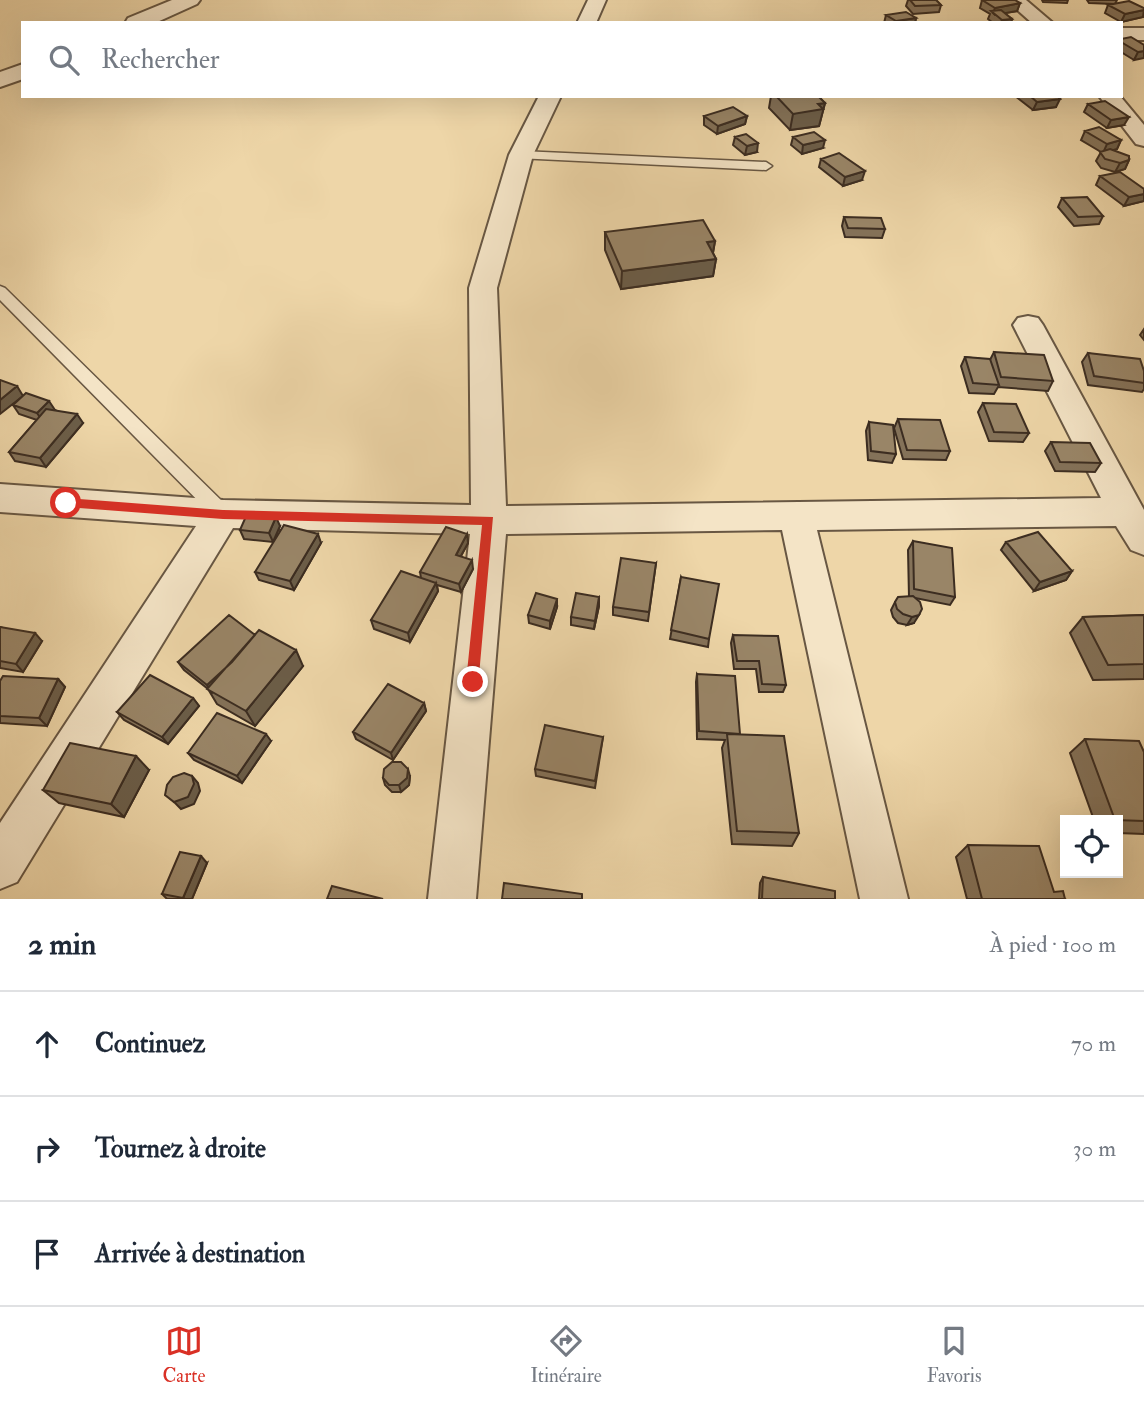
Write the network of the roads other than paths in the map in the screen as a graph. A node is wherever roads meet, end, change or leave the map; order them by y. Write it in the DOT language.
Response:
graph roads {
  1 [pos="190,0"];
  2 [pos="597,0"];
  3 [pos="1015,0"];
  4 [pos="141,21"];
  5 [pos="587,21"];
  6 [pos="1041,21"];
  7 [pos="1123,34"];
  8 [pos="1144,34"];
  9 [pos="21,72"];
  10 [pos="0,80"];
  11 [pos="549,98"];
  12 [pos="1111,98"];
  13 [pos="1144,139"];
  14 [pos="521,155"];
  15 [pos="766,166"];
  16 [pos="0,291"];
  17 [pos="1028,325"];
  18 [pos="5,504"];
  19 [pos="223,514"];
  20 [pos="796,515"];
  21 [pos="489,520"];
  22 [pos="1135,526"];
  23 [pos="0,864"];
  24 [pos="452,899"];
  25 [pos="884,899"];
  1 -- 4 [label="street"];
  2 -- 5 [label="street"];
  3 -- 6 [label="street"];
  7 -- 8 [label="street"];
  9 -- 10 [label="street"];
  11 -- 14 [label="street"];
  12 -- 13 [label="street"];
  14 -- 15 [label="lane"];
  14 -- 21 [label="street"];
  16 -- 19 [label="lane"];
  17 -- 22 [label="street"];
  18 -- 19 [label="street"];
  19 -- 21 [label="street"];
  19 -- 23 [label="street"];
  20 -- 21 [label="street"];
  20 -- 22 [label="street"];
  20 -- 25 [label="street"];
  21 -- 24 [label="street"];
}
